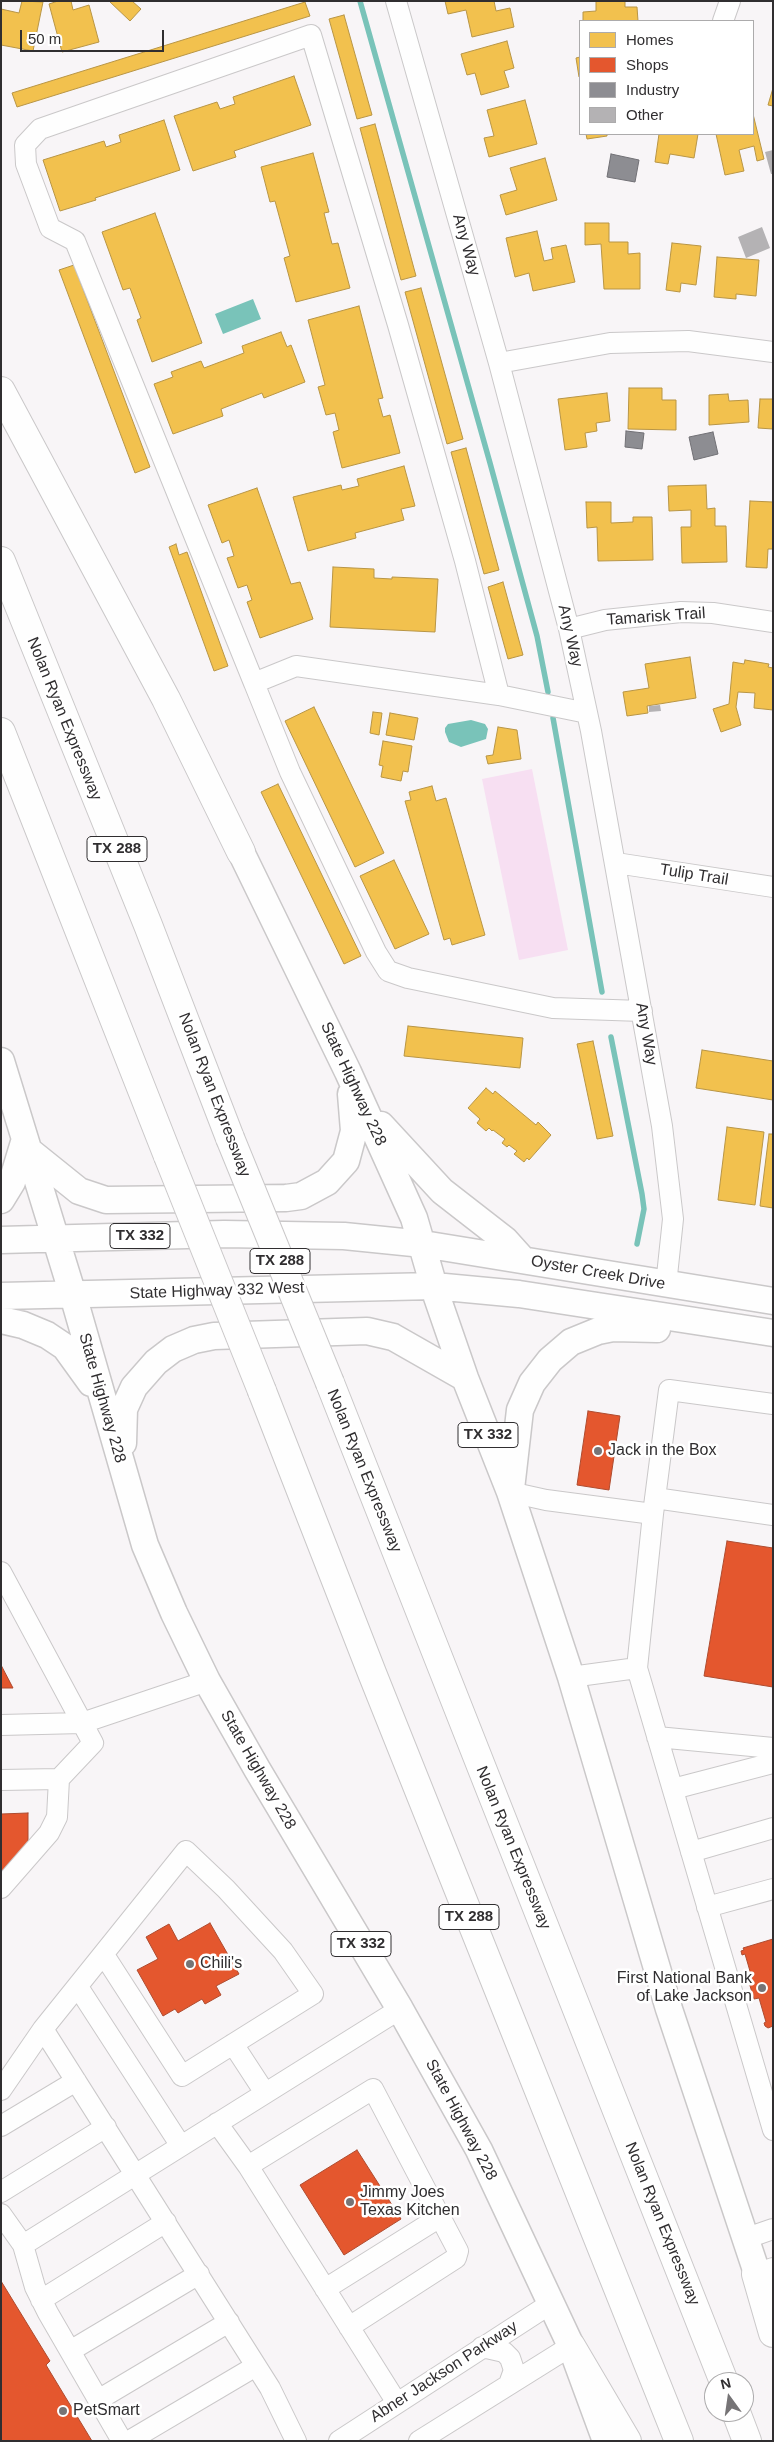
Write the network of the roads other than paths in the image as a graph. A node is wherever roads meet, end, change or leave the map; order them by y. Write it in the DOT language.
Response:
graph roads {
  1 [pos="396,1"];
  2 [pos="730,1"];
  3 [pos="723,20"];
  4 [pos="773,352"];
  5 [pos="500,363"];
  6 [pos="1,392"];
  7 [pos="1,561"];
  8 [pos="773,622"];
  9 [pos="569,628"];
  10 [pos="254,683"];
  11 [pos="499,695"];
  12 [pos="587,713"];
  13 [pos="1,732"];
  14 [pos="241,852"];
  15 [pos="616,862"];
  16 [pos="773,887"];
  17 [pos="642,1011"];
  18 [pos="1,1061"];
  19 [pos="348,1072"];
  20 [pos="364,1106"];
  21 [pos="26,1144"];
  22 [pos="1,1200"];
  23 [pos="55,1238"];
  24 [pos="1,1240"];
  25 [pos="423,1244"];
  26 [pos="523,1260"];
  27 [pos="666,1285"];
  28 [pos="434,1286"];
  29 [pos="73,1295"];
  30 [pos="1,1296"];
  31 [pos="773,1301"];
  32 [pos="1,1320"];
  33 [pos="698,1321"];
  34 [pos="773,1333"];
  35 [pos="465,1378"];
  36 [pos="101,1396"];
  37 [pos="773,1404"];
  38 [pos="123,1470"];
  39 [pos="510,1492"];
  40 [pos="654,1506"];
  41 [pos="773,1516"];
  42 [pos="1,1572"];
  43 [pos="10,1606"];
  44 [pos="637,1668"];
  45 [pos="571,1677"];
  46 [pos="207,1681"];
  47 [pos="82,1723"];
  48 [pos="1,1725"];
  49 [pos="657,1737"];
  50 [pos="773,1748"];
  51 [pos="773,1763"];
  52 [pos="59,1779"];
  53 [pos="1,1780"];
  54 [pos="673,1789"];
  55 [pos="773,1828"];
  56 [pos="691,1852"];
  57 [pos="1,1888"];
  58 [pos="773,1889"];
  59 [pos="707,1907"];
  60 [pos="104,1954"];
  61 [pos="78,1987"];
  62 [pos="400,2008"];
  63 [pos="43,2030"];
  64 [pos="233,2044"];
  65 [pos="76,2081"];
  66 [pos="766,2084"];
  67 [pos="1,2090"];
  68 [pos="265,2093"];
  69 [pos="216,2123"];
  70 [pos="1,2126"];
  71 [pos="106,2128"];
  72 [pos="773,2130"];
  73 [pos="180,2146"];
  74 [pos="248,2166"];
  75 [pos="136,2174"];
  76 [pos="1,2192"];
  77 [pos="1,2214"];
  78 [pos="440,2217"];
  79 [pos="166,2222"];
  80 [pos="773,2229"];
  81 [pos="744,2239"];
  82 [pos="23,2245"];
  83 [pos="764,2271"];
  84 [pos="198,2274"];
  85 [pos="325,2289"];
  86 [pos="41,2300"];
  87 [pos="550,2304"];
  88 [pos="773,2316"];
  89 [pos="229,2322"];
  90 [pos="349,2327"];
  91 [pos="773,2333"];
  92 [pos="571,2346"];
  93 [pos="482,2348"];
  94 [pos="70,2351"];
  95 [pos="256,2366"];
  96 [pos="720,2372"];
  97 [pos="509,2384"];
  98 [pos="98,2400"];
  99 [pos="397,2403"];
  100 [pos="740,2422"];
  101 [pos="122,2441"];
  102 [pos="129,2441"];
  103 [pos="296,2441"];
  104 [pos="339,2441"];
  105 [pos="419,2441"];
  106 [pos="606,2441"];
  107 [pos="627,2441"];
  108 [pos="679,2441"];
  109 [pos="747,2441"];
  1 -- 5 [label="street, Any Way"];
  2 -- 3 [label="street"];
  4 -- 5 [label="street"];
  5 -- 9 [label="street, Any Way"];
  6 -- 14 [label="highway"];
  7 -- 96 [label="highway, Nolan Ryan Expressway / TX 288, bridge"];
  8 -- 9 [label="street, Tamarisk Trail"];
  9 -- 12 [label="street, Any Way"];
  10 -- 11 [label="street"];
  10 -- 11 [label="street"];
  10 -- 17 [label="street"];
  11 -- 12 [label="street"];
  12 -- 15 [label="street, Any Way"];
  13 -- 108 [label="highway, TX 288, bridge"];
  14 -- 19 [label="main road, State Highway 228"];
  15 -- 16 [label="street, Tulip Trail"];
  15 -- 17 [label="street, Any Way"];
  17 -- 27 [label="street, Any Way"];
  18 -- 21 [label="main road, State Highway 228"];
  19 -- 20 [label="main road, State Highway 228"];
  19 -- 21 [label="main road"];
  20 -- 25 [label="main road, State Highway 228"];
  20 -- 26 [label="main road"];
  21 -- 22 [label="main road"];
  21 -- 23 [label="main road, State Highway 228"];
  23 -- 24 [label="main road, TX 332"];
  23 -- 25 [label="main road, TX 332"];
  23 -- 29 [label="main road, State Highway 228"];
  25 -- 26 [label="main road, Oyster Creek Drive"];
  25 -- 28 [label="main road, State Highway 228 / TX 332"];
  26 -- 27 [label="main road, Oyster Creek Drive"];
  27 -- 31 [label="main road, Oyster Creek Drive"];
  28 -- 29 [label="main road, State Highway 332 West"];
  28 -- 33 [label="main road, Oyster Creek Drive"];
  28 -- 35 [label="main road, State Highway 228 / TX 332"];
  29 -- 30 [label="main road, State Highway 332 West"];
  29 -- 36 [label="main road, State Highway 228"];
  32 -- 36 [label="main road, TX 332"];
  33 -- 34 [label="main road, Oyster Creek Drive"];
  33 -- 39 [label="main road"];
  35 -- 38 [label="main road"];
  35 -- 39 [label="main road, State Highway 228 / TX 332"];
  36 -- 38 [label="main road, State Highway 228 / TX 332"];
  37 -- 40 [label="street"];
  38 -- 46 [label="main road, State Highway 228 / TX 332"];
  39 -- 40 [label="street"];
  39 -- 45 [label="main road, TX 332"];
  40 -- 41 [label="street"];
  40 -- 44 [label="street"];
  42 -- 43 [label="street"];
  43 -- 47 [label="street"];
  44 -- 45 [label="street"];
  44 -- 49 [label="street"];
  45 -- 81 [label="main road, TX 332"];
  46 -- 47 [label="street"];
  46 -- 62 [label="main road, State Highway 228 / TX 332"];
  47 -- 48 [label="street"];
  47 -- 52 [label="street"];
  49 -- 50 [label="street"];
  49 -- 54 [label="street"];
  51 -- 54 [label="street"];
  52 -- 53 [label="street"];
  52 -- 57 [label="street"];
  54 -- 56 [label="street"];
  55 -- 56 [label="street"];
  56 -- 59 [label="street"];
  58 -- 59 [label="street"];
  59 -- 66 [label="street"];
  60 -- 61 [label="street"];
  60 -- 64 [label="street"];
  60 -- 64 [label="street"];
  61 -- 63 [label="street"];
  61 -- 73 [label="street"];
  62 -- 68 [label="street"];
  62 -- 87 [label="main road, State Highway 228 / TX 332"];
  63 -- 65 [label="street"];
  63 -- 67 [label="street"];
  64 -- 68 [label="street"];
  65 -- 70 [label="street"];
  65 -- 71 [label="street"];
  66 -- 72 [label="street"];
  68 -- 69 [label="street"];
  69 -- 73 [label="street"];
  69 -- 74 [label="street"];
  71 -- 75 [label="street"];
  71 -- 76 [label="street"];
  73 -- 75 [label="street"];
  74 -- 78 [label="street"];
  74 -- 85 [label="street"];
  75 -- 79 [label="street"];
  75 -- 82 [label="street"];
  77 -- 82 [label="street"];
  78 -- 85 [label="street"];
  78 -- 90 [label="street"];
  79 -- 84 [label="street"];
  79 -- 86 [label="street"];
  80 -- 81 [label="street"];
  81 -- 83 [label="main road, TX 332"];
  82 -- 86 [label="street"];
  83 -- 88 [label="main road"];
  83 -- 91 [label="highway"];
  84 -- 89 [label="street"];
  84 -- 94 [label="street"];
  85 -- 90 [label="street"];
  86 -- 94 [label="street"];
  87 -- 92 [label="main road, State Highway 228 / TX 332"];
  87 -- 93 [label="street, Abner Jackson Parkway"];
  89 -- 95 [label="street"];
  89 -- 98 [label="street"];
  90 -- 99 [label="street"];
  92 -- 97 [label="street"];
  92 -- 106 [label="main road, State Highway 228"];
  92 -- 107 [label="highway"];
  93 -- 97 [label="street"];
  93 -- 99 [label="street, Abner Jackson Parkway"];
  94 -- 98 [label="street"];
  95 -- 102 [label="street"];
  95 -- 103 [label="street"];
  97 -- 105 [label="street"];
  98 -- 101 [label="street"];
  99 -- 104 [label="street, Abner Jackson Parkway"];
  100 -- 109 [label="highway"];
}
